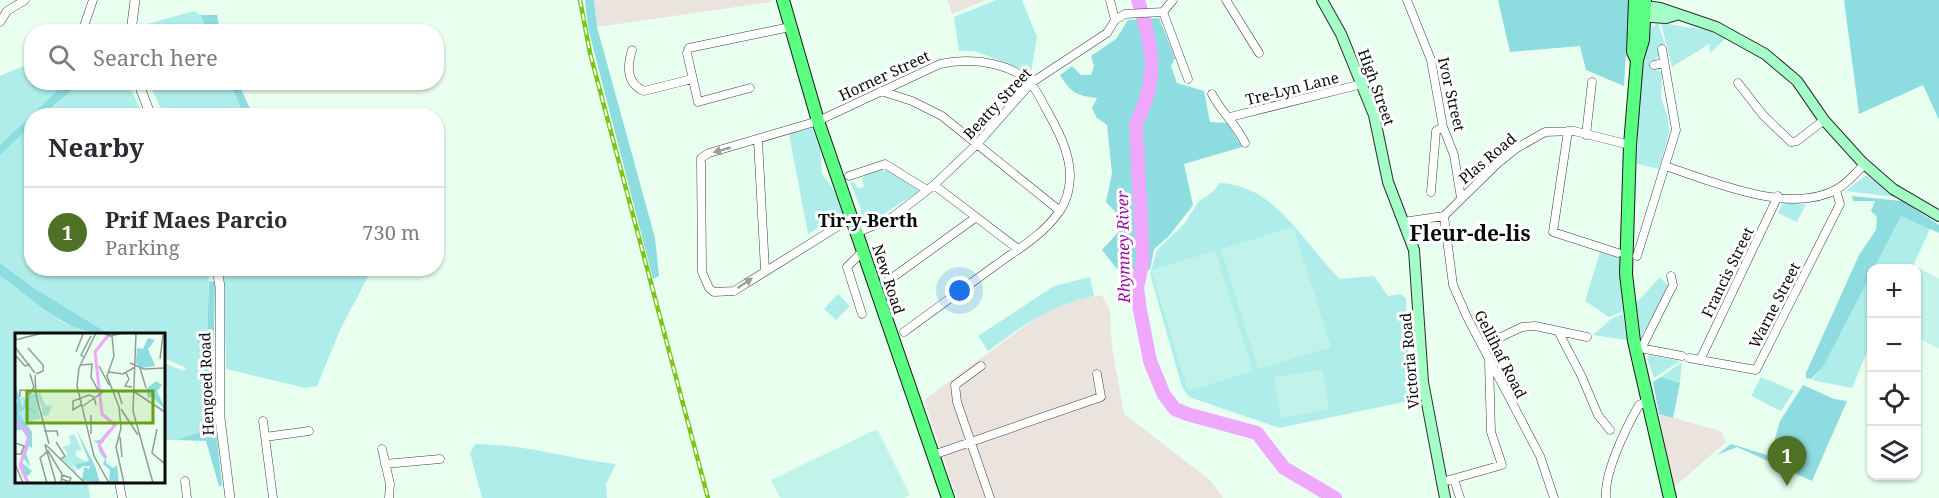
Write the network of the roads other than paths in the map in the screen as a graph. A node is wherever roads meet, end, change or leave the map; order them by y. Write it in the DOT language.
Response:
graph roads {
  1 [pos="25,0"];
  2 [pos="93,0"];
  3 [pos="135,0"];
  4 [pos="783,0"];
  5 [pos="1110,0"];
  6 [pos="1173,0"];
  7 [pos="1226,0"];
  8 [pos="1322,0"];
  9 [pos="1407,0"];
  10 [pos="1640,7"];
  11 [pos="1160,12"];
  12 [pos="1115,20"];
  13 [pos="0,22"];
  14 [pos="85,24"];
  15 [pos="132,24"];
  16 [pos="790,27"];
  17 [pos="1662,49"];
  18 [pos="632,50"];
  19 [pos="1259,53"];
  20 [pos="1664,63"];
  21 [pos="1654,65"];
  22 [pos="692,79"];
  23 [pos="1188,79"];
  24 [pos="1592,82"];
  25 [pos="1031,83"];
  26 [pos="1738,83"];
  27 [pos="1362,84"];
  28 [pos="750,88"];
  29 [pos="141,90"];
  30 [pos="881,91"];
  31 [pos="1212,94"];
  32 [pos="148,108"];
  33 [pos="1230,117"];
  34 [pos="818,120"];
  35 [pos="1824,120"];
  36 [pos="1443,127"];
  37 [pos="1568,131"];
  38 [pos="1586,135"];
  39 [pos="758,140"];
  40 [pos="1245,142"];
  41 [pos="977,144"];
  42 [pos="1630,145"];
  43 [pos="1865,164"];
  44 [pos="1665,166"];
  45 [pos="849,176"];
  46 [pos="930,188"];
  47 [pos="1836,190"];
  48 [pos="1431,192"];
  49 [pos="1778,196"];
  50 [pos="1461,198"];
  51 [pos="1060,211"];
  52 [pos="1444,216"];
  53 [pos="1939,216"];
  54 [pos="853,217"];
  55 [pos="975,218"];
  56 [pos="1403,222"];
  57 [pos="858,232"];
  58 [pos="1018,249"];
  59 [pos="864,250"];
  60 [pos="1618,253"];
  61 [pos="1637,256"];
  62 [pos="765,270"];
  63 [pos="218,276"];
  64 [pos="1671,276"];
  65 [pos="885,283"];
  66 [pos="861,314"];
  67 [pos="1558,331"];
  68 [pos="904,332"];
  69 [pos="1587,337"];
  70 [pos="1482,346"];
  71 [pos="1639,348"];
  72 [pos="1700,360"];
  73 [pos="1490,361"];
  74 [pos="981,366"];
  75 [pos="1097,374"];
  76 [pos="1648,401"];
  77 [pos="263,421"];
  78 [pos="1610,430"];
  79 [pos="309,431"];
  80 [pos="265,437"];
  81 [pos="972,443"];
  82 [pos="382,450"];
  83 [pos="933,455"];
  84 [pos="440,459"];
  85 [pos="385,464"];
  86 [pos="1454,479"];
  87 [pos="185,481"];
  88 [pos="1442,482"];
  89 [pos="119,483"];
  90 [pos="122,498"];
  91 [pos="188,498"];
  92 [pos="230,498"];
  93 [pos="273,498"];
  94 [pos="389,498"];
  95 [pos="948,498"];
  96 [pos="990,498"];
  97 [pos="1445,498"];
  98 [pos="1460,498"];
  99 [pos="1554,498"];
  100 [pos="1606,498"];
  101 [pos="1670,498"];
  1 -- 13 [label="street"];
  2 -- 14 [label="street"];
  3 -- 15 [label="street"];
  4 -- 16 [label="main road, New Road"];
  5 -- 12 [label="street"];
  6 -- 11 [label="street"];
  7 -- 19 [label="street"];
  8 -- 27 [label="main road, High Street"];
  9 -- 36 [label="street, Ivor Street"];
  10 -- 35 [label="main road"];
  10 -- 42 [label="main road"];
  11 -- 12 [label="street, Beatty Street"];
  11 -- 23 [label="street"];
  12 -- 25 [label="street, Beatty Street"];
  16 -- 22 [label="street"];
  16 -- 34 [label="main road, New Road"];
  17 -- 20 [label="street"];
  18 -- 22 [label="street"];
  20 -- 21 [label="street"];
  20 -- 44 [label="street"];
  22 -- 28 [label="street"];
  24 -- 38 [label="street"];
  25 -- 30 [label="street, Horner Street"];
  25 -- 41 [label="street, Beatty Street"];
  25 -- 51 [label="street"];
  26 -- 35 [label="street"];
  27 -- 33 [label="street, Tre-Lyn Lane"];
  27 -- 56 [label="main road, High Street"];
  29 -- 32 [label="street"];
  30 -- 34 [label="street, Horner Street"];
  30 -- 41 [label="street"];
  31 -- 33 [label="street, Tre-Lyn Lane"];
  33 -- 40 [label="street, Tre-Lyn Lane"];
  34 -- 39 [label="street, Horner Street"];
  34 -- 54 [label="main road, New Road"];
  35 -- 43 [label="main road"];
  36 -- 48 [label="street"];
  36 -- 50 [label="street, Ivor Street"];
  37 -- 38 [label="street, Plas Road"];
  37 -- 50 [label="street, Plas Road"];
  37 -- 60 [label="street"];
  38 -- 42 [label="street, Plas Road"];
  39 -- 62 [label="street"];
  39 -- 62 [label="street, Horner Street, one-way"];
  41 -- 46 [label="street, Beatty Street"];
  41 -- 51 [label="street"];
  42 -- 71 [label="main road"];
  43 -- 47 [label="street"];
  43 -- 53 [label="main road"];
  44 -- 49 [label="street"];
  44 -- 61 [label="street"];
  45 -- 46 [label="street"];
  46 -- 55 [label="street"];
  46 -- 57 [label="street, Beatty Street"];
  47 -- 49 [label="street"];
  47 -- 72 [label="street, Warne Street"];
  49 -- 72 [label="street, Francis Street"];
  50 -- 52 [label="street, Plas Road"];
  51 -- 58 [label="street"];
  52 -- 56 [label="street"];
  52 -- 70 [label="street, Gellihaf Road"];
  54 -- 57 [label="main road, New Road"];
  54 -- 62 [label="street"];
  55 -- 58 [label="street"];
  55 -- 65 [label="street"];
  56 -- 88 [label="main road, Victoria Road"];
  57 -- 59 [label="main road, New Road"];
  58 -- 68 [label="street"];
  59 -- 66 [label="street"];
  59 -- 83 [label="main road, New Road"];
  63 -- 92 [label="street, Hengoed Road"];
  64 -- 71 [label="street"];
  67 -- 69 [label="street"];
  67 -- 70 [label="street"];
  67 -- 78 [label="street"];
  70 -- 73 [label="street, Gellihaf Road"];
  71 -- 72 [label="street, Warne Street"];
  71 -- 76 [label="main road"];
  73 -- 86 [label="street"];
  73 -- 99 [label="street, Gellihaf Road"];
  74 -- 81 [label="street"];
  75 -- 81 [label="street"];
  76 -- 100 [label="street"];
  76 -- 101 [label="main road"];
  77 -- 80 [label="street"];
  79 -- 80 [label="street"];
  80 -- 93 [label="street"];
  81 -- 83 [label="street"];
  81 -- 96 [label="street"];
  82 -- 85 [label="street"];
  83 -- 95 [label="main road, New Road"];
  84 -- 85 [label="street"];
  85 -- 94 [label="street"];
  86 -- 88 [label="street"];
  86 -- 98 [label="street"];
  87 -- 91 [label="street"];
  88 -- 97 [label="main road, Victoria Road"];
  89 -- 90 [label="street"];
}
